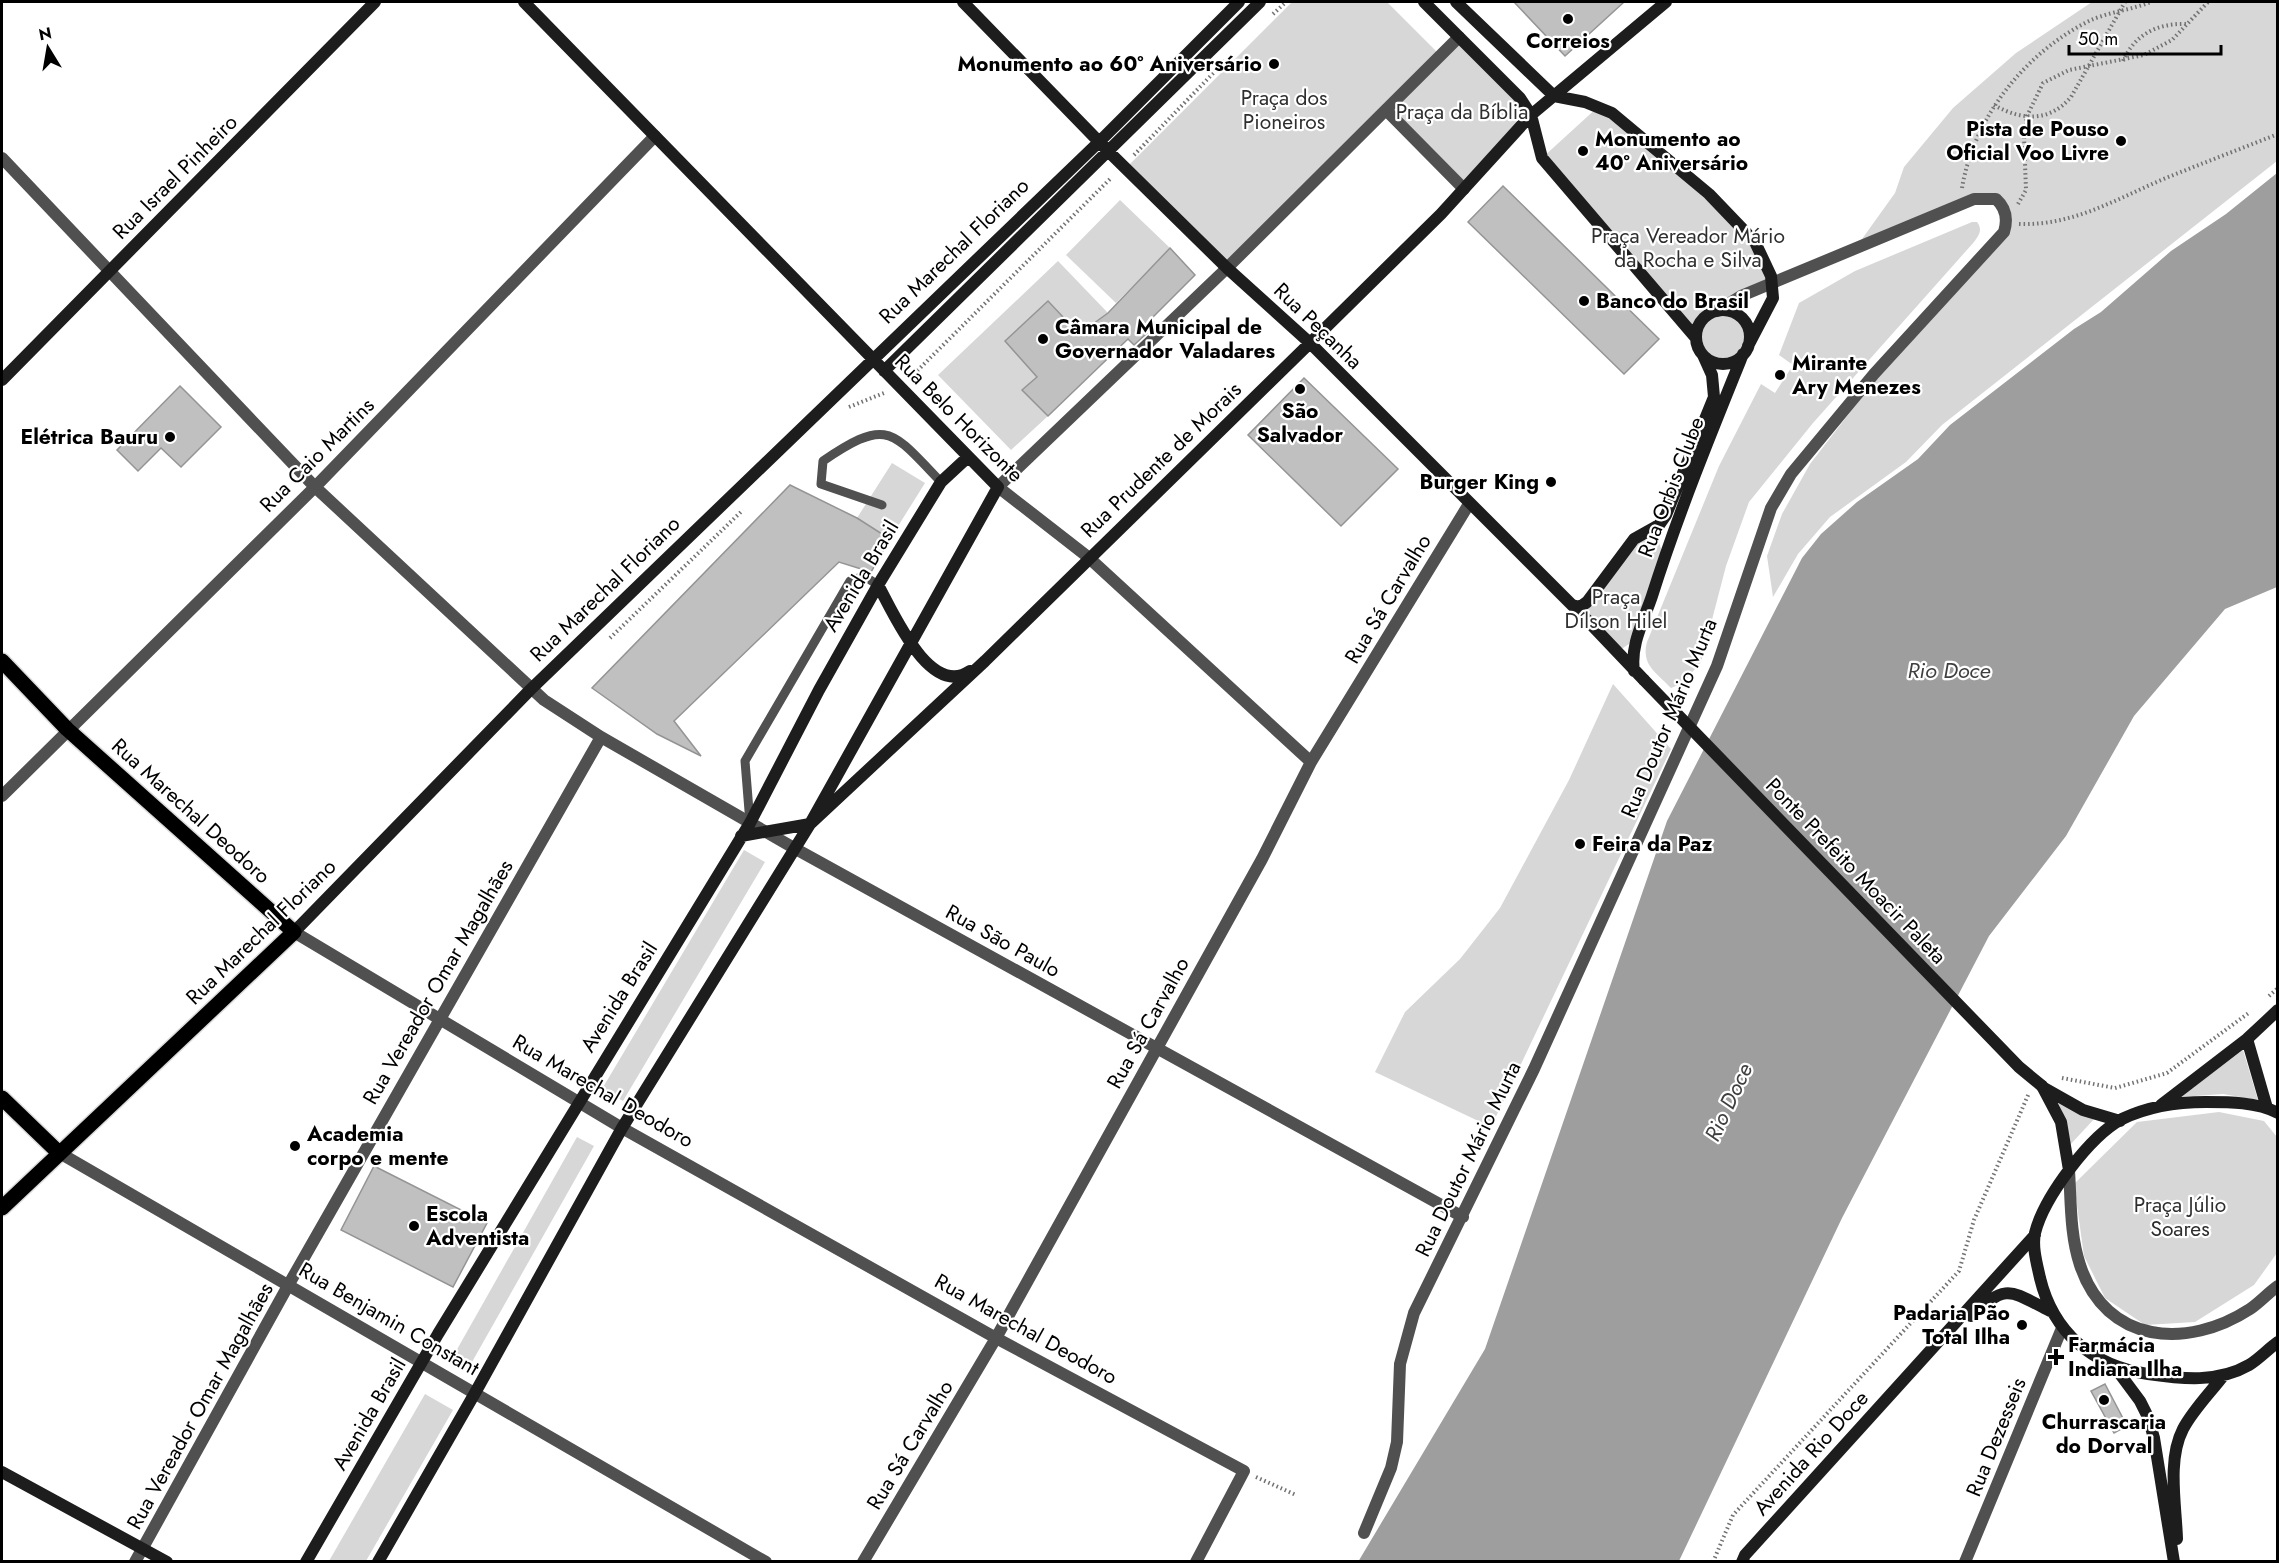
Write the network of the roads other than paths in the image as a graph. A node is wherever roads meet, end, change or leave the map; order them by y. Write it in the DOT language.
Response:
graph roads {
  1 [pos="375,2"];
  2 [pos="524,2"];
  3 [pos="963,2"];
  4 [pos="1239,2"];
  5 [pos="1260,2"];
  6 [pos="1424,2"];
  7 [pos="1456,2"];
  8 [pos="1666,2"];
  9 [pos="1459,37"];
  10 [pos="1554,96"];
  11 [pos="1386,110"];
  12 [pos="1531,115"];
  13 [pos="655,136"];
  14 [pos="1100,141"];
  15 [pos="1108,151"];
  16 [pos="2,158"];
  17 [pos="1464,189"];
  18 [pos="1767,263"];
  19 [pos="1227,268"];
  20 [pos="111,270"];
  21 [pos="1802,272"];
  22 [pos="1773,284"];
  23 [pos="1717,311"];
  24 [pos="1696,338"];
  25 [pos="1310,343"];
  26 [pos="1746,350"];
  27 [pos="1702,355"];
  28 [pos="873,359"];
  29 [pos="884,371"];
  30 [pos="2,380"];
  31 [pos="968,457"];
  32 [pos="941,483"];
  33 [pos="315,487"];
  34 [pos="998,487"];
  35 [pos="1470,504"];
  36 [pos="882,505"];
  37 [pos="1632,542"];
  38 [pos="1665,554"];
  39 [pos="1088,557"];
  40 [pos="878,585"];
  41 [pos="1587,602"];
  42 [pos="1572,605"];
  43 [pos="1586,619"];
  44 [pos="910,642"];
  45 [pos="1635,643"];
  46 [pos="1616,651"];
  47 [pos="2,661"];
  48 [pos="985,661"];
  49 [pos="1634,671"];
  50 [pos="1644,680"];
  51 [pos="530,690"];
  52 [pos="67,729"];
  53 [pos="601,737"];
  54 [pos="1311,762"];
  55 [pos="2,796"];
  56 [pos="750,823"];
  57 [pos="810,824"];
  58 [pos="763,831"];
  59 [pos="741,836"];
  60 [pos="794,848"];
  61 [pos="294,932"];
  62 [pos="2277,1010"];
  63 [pos="440,1017"];
  64 [pos="2247,1039"];
  65 [pos="1157,1048"];
  66 [pos="2039,1084"];
  67 [pos="2,1098"];
  68 [pos="577,1102"];
  69 [pos="2161,1105"];
  70 [pos="2272,1110"];
  71 [pos="2120,1121"];
  72 [pos="622,1128"];
  73 [pos="58,1152"];
  74 [pos="2069,1170"];
  75 [pos="2,1208"];
  76 [pos="1463,1217"];
  77 [pos="2035,1235"];
  78 [pos="289,1284"];
  79 [pos="2277,1286"];
  80 [pos="2050,1311"];
  81 [pos="2062,1328"];
  82 [pos="996,1338"];
  83 [pos="2277,1342"];
  84 [pos="422,1362"];
  85 [pos="2114,1366"];
  86 [pos="1910,1372"];
  87 [pos="2223,1376"];
  88 [pos="475,1393"];
  89 [pos="2,1472"];
  90 [pos="1364,1533"];
  91 [pos="143,1549"];
  92 [pos="135,1562"];
  93 [pos="167,1562"];
  94 [pos="306,1562"];
  95 [pos="378,1562"];
  96 [pos="766,1562"];
  97 [pos="863,1562"];
  98 [pos="1196,1562"];
  99 [pos="1742,1562"];
  100 [pos="1965,1562"];
  101 [pos="2176,1562"];
  1 -- 20 [label="street, Rua Israel Pinheiro"];
  2 -- 13 [label="street, Rua Belo Horizonte"];
  3 -- 14 [label="street, Rua Peçanha"];
  4 -- 14 [label="street, Rua Marechal Floriano"];
  5 -- 15 [label="street, Rua Marechal Floriano"];
  6 -- 9 [label="street"];
  7 -- 10 [label="street"];
  8 -- 10 [label="street, Rua Prudente de Morais"];
  9 -- 11 [label="street"];
  9 -- 12 [label="street"];
  10 -- 12 [label="street, Rua Prudente de Morais"];
  10 -- 18 [label="street"];
  11 -- 17 [label="street"];
  11 -- 19 [label="street"];
  12 -- 17 [label="street, Rua Prudente de Morais"];
  12 -- 24 [label="street"];
  13 -- 28 [label="street, Rua Belo Horizonte"];
  13 -- 33 [label="street, Rua Caio Martins"];
  14 -- 15 [label="street, Rua Peçanha"];
  14 -- 28 [label="street, Rua Marechal Floriano"];
  15 -- 19 [label="street, Rua Peçanha"];
  15 -- 29 [label="street, Rua Marechal Floriano"];
  16 -- 20 [label="street, Rua São Paulo"];
  17 -- 25 [label="street, Rua Prudente de Morais"];
  18 -- 21 [label="street"];
  18 -- 22 [label="street"];
  19 -- 25 [label="street, Rua Peçanha"];
  19 -- 34 [label="street"];
  20 -- 30 [label="street, Rua Israel Pinheiro"];
  20 -- 33 [label="street, Rua São Paulo"];
  21 -- 22 [label="street"];
  21 -- 76 [label="street, Rua Doutor Mário Murta"];
  22 -- 23 [label="street"];
  22 -- 26 [label="street, Rua Orbis Clube"];
  23 -- 24 [label="street"];
  23 -- 26 [label="street"];
  24 -- 27 [label="street"];
  25 -- 35 [label="street, Rua Peçanha"];
  25 -- 39 [label="street, Rua Prudente de Morais"];
  26 -- 27 [label="street"];
  26 -- 38 [label="street, Rua Orbis Clube"];
  27 -- 37 [label="street, Rua Orbis Clube"];
  28 -- 29 [label="street, Rua Belo Horizonte"];
  28 -- 51 [label="street, Rua Marechal Floriano"];
  29 -- 31 [label="street, Rua Belo Horizonte"];
  31 -- 32 [label="street, Avenida Brasil"];
  31 -- 34 [label="street, Rua Belo Horizonte"];
  32 -- 36 [label="lane"];
  32 -- 40 [label="street, Avenida Brasil"];
  33 -- 51 [label="street, Rua São Paulo"];
  33 -- 52 [label="street, Rua Caio Martins"];
  34 -- 39 [label="street, Rua Belo Horizonte"];
  34 -- 44 [label="street"];
  35 -- 42 [label="street, Rua Peçanha"];
  35 -- 54 [label="street, Rua Sá Carvalho"];
  37 -- 38 [label="street"];
  37 -- 41 [label="street, Rua Orbis Clube"];
  38 -- 45 [label="street, Rua Orbis Clube"];
  39 -- 48 [label="street, Rua Prudente de Morais"];
  39 -- 54 [label="street, Rua Belo Horizonte"];
  40 -- 44 [label="street"];
  40 -- 56 [label="street, Avenida Brasil"];
  40 -- 56 [label="lane"];
  41 -- 42 [label="street"];
  41 -- 43 [label="street"];
  42 -- 43 [label="street, Rua Peçanha"];
  43 -- 46 [label="street, Rua Peçanha"];
  44 -- 48 [label="street"];
  44 -- 57 [label="street"];
  45 -- 46 [label="street"];
  45 -- 49 [label="street, Rua Orbis Clube"];
  46 -- 49 [label="street, Rua Peçanha"];
  47 -- 52 [label="main road, Rua Marechal Deodoro"];
  48 -- 57 [label="street, Rua Prudente de Morais"];
  49 -- 50 [label="street, Rua Peçanha"];
  50 -- 66 [label="street, Ponte Prefeito Moacir Paleta, bridge"];
  51 -- 53 [label="street, Rua São Paulo"];
  51 -- 61 [label="street, Rua Marechal Floriano"];
  52 -- 55 [label="street, Rua Caio Martins"];
  52 -- 61 [label="main road, Rua Marechal Deodoro"];
  53 -- 56 [label="street, Rua São Paulo"];
  53 -- 63 [label="street, Rua Vereador Omar Magalhães"];
  54 -- 65 [label="street, Rua Sá Carvalho"];
  56 -- 58 [label="street, Rua São Paulo"];
  56 -- 59 [label="street, Avenida Brasil"];
  57 -- 58 [label="street"];
  57 -- 60 [label="street"];
  58 -- 59 [label="street"];
  58 -- 60 [label="street, Rua São Paulo"];
  59 -- 68 [label="street, Avenida Brasil"];
  60 -- 65 [label="street, Rua São Paulo"];
  60 -- 72 [label="street"];
  61 -- 63 [label="street, Rua Marechal Deodoro"];
  61 -- 73 [label="main road, Rua Marechal Floriano"];
  62 -- 64 [label="street"];
  63 -- 68 [label="street, Rua Marechal Deodoro"];
  63 -- 78 [label="street, Rua Vereador Omar Magalhães"];
  64 -- 69 [label="street"];
  64 -- 70 [label="street"];
  65 -- 76 [label="street, Rua São Paulo"];
  65 -- 82 [label="street, Rua Sá Carvalho"];
  66 -- 71 [label="street, Ponte Prefeito Moacir Paleta"];
  66 -- 74 [label="street, Ponte Prefeito Moacir Paleta"];
  67 -- 73 [label="main road, Rua Benjamin Constant"];
  68 -- 72 [label="street, Rua Marechal Deodoro"];
  68 -- 84 [label="street, Avenida Brasil"];
  69 -- 70 [label="street"];
  69 -- 71 [label="street"];
  71 -- 74 [label="street"];
  72 -- 82 [label="street, Rua Marechal Deodoro"];
  72 -- 88 [label="street"];
  73 -- 75 [label="main road, Rua Marechal Floriano"];
  73 -- 78 [label="street, Rua Benjamin Constant"];
  74 -- 77 [label="street"];
  74 -- 79 [label="street"];
  76 -- 90 [label="street, Rua Doutor Mário Murta"];
  77 -- 80 [label="street"];
  77 -- 86 [label="street, Avenida Rio Doce"];
  78 -- 84 [label="street, Rua Benjamin Constant"];
  78 -- 91 [label="street, Rua Vereador Omar Magalhães"];
  80 -- 81 [label="street"];
  80 -- 86 [label="street, Avenida Rio Doce"];
  81 -- 85 [label="street"];
  81 -- 100 [label="street, Rua Dezesseis"];
  82 -- 97 [label="street, Rua Sá Carvalho"];
  82 -- 98 [label="street, Rua Marechal Deodoro"];
  83 -- 87 [label="street"];
  84 -- 88 [label="street, Rua Benjamin Constant"];
  84 -- 94 [label="street, Avenida Brasil"];
  85 -- 87 [label="street"];
  85 -- 101 [label="street"];
  86 -- 99 [label="street, Avenida Rio Doce"];
  87 -- 101 [label="street"];
  88 -- 95 [label="street"];
  88 -- 96 [label="street, Rua Benjamin Constant"];
  89 -- 91 [label="street"];
  91 -- 92 [label="street, Rua Vereador Omar Magalhães"];
  91 -- 93 [label="street"];
}
